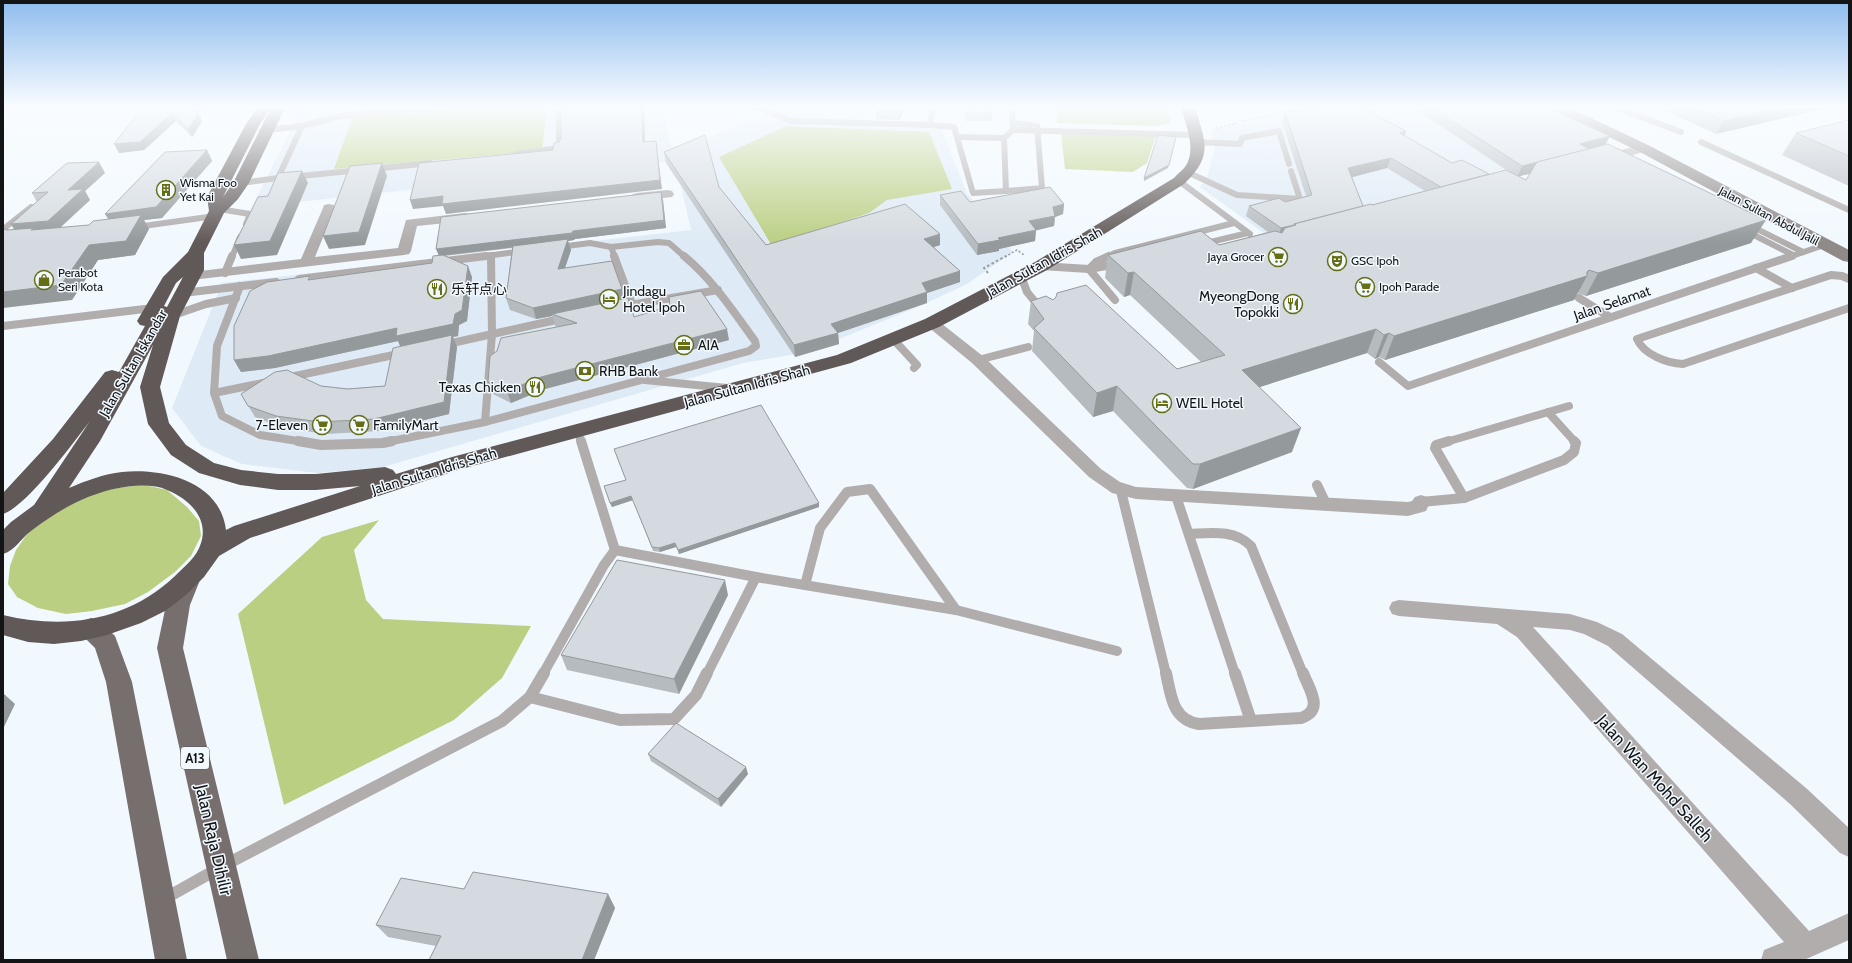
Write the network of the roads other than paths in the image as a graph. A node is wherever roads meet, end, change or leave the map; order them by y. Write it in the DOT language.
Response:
graph roads {
  1 [pos="238,153"];
  2 [pos="256,153"];
  3 [pos="290,153"];
  4 [pos="523,153"];
  5 [pos="961,153"];
  6 [pos="1005,153"];
  7 [pos="1040,153"];
  8 [pos="1198,153"];
  9 [pos="1286,153"];
  10 [pos="1628,153"];
  11 [pos="1652,153"];
  12 [pos="1672,153"];
  13 [pos="1725,153"];
  14 [pos="508,155"];
  15 [pos="1615,157"];
  16 [pos="434,163"];
  17 [pos="1289,164"];
  18 [pos="1291,171"];
  19 [pos="1183,177"];
  20 [pos="278,178"];
  21 [pos="241,183"];
  22 [pos="1006,191"];
  23 [pos="668,194"];
  24 [pos="621,199"];
  25 [pos="30,207"];
  26 [pos="329,208"];
  27 [pos="1849,210"];
  28 [pos="217,212"];
  29 [pos="481,215"];
  30 [pos="1234,222"];
  31 [pos="127,228"];
  32 [pos="3,232"];
  33 [pos="1248,232"];
  34 [pos="1257,240"];
  35 [pos="1824,245"];
  36 [pos="1194,246"];
  37 [pos="1849,246"];
  38 [pos="611,247"];
  39 [pos="553,248"];
  40 [pos="531,250"];
  41 [pos="1065,252"];
  42 [pos="1803,252"];
  43 [pos="196,253"];
  44 [pos="491,255"];
  45 [pos="1793,255"];
  46 [pos="1849,257"];
  47 [pos="306,263"];
  48 [pos="1126,263"];
  49 [pos="1041,266"];
  50 [pos="1756,268"];
  51 [pos="1089,269"];
  52 [pos="225,272"];
  53 [pos="1021,276"];
  54 [pos="1849,278"];
  55 [pos="188,284"];
  56 [pos="240,286"];
  57 [pos="1792,288"];
  58 [pos="718,290"];
  59 [pos="236,298"];
  60 [pos="1579,298"];
  61 [pos="1115,300"];
  62 [pos="632,304"];
  63 [pos="1849,308"];
  64 [pos="610,309"];
  65 [pos="162,312"];
  66 [pos="1044,313"];
  67 [pos="573,317"];
  68 [pos="1610,317"];
  69 [pos="932,323"];
  70 [pos="3,326"];
  71 [pos="492,334"];
  72 [pos="892,340"];
  73 [pos="438,346"];
  74 [pos="1028,347"];
  75 [pos="414,351"];
  76 [pos="844,358"];
  77 [pos="978,360"];
  78 [pos="1379,362"];
  79 [pos="914,368"];
  80 [pos="640,379"];
  81 [pos="737,388"];
  82 [pos="214,393"];
  83 [pos="1569,406"];
  84 [pos="1548,412"];
  85 [pos="485,422"];
  86 [pos="578,431"];
  87 [pos="452,464"];
  88 [pos="1317,485"];
  89 [pos="1121,491"];
  90 [pos="1176,496"];
  91 [pos="1464,498"];
  92 [pos="1421,502"];
  93 [pos="1326,504"];
  94 [pos="3,506"];
  95 [pos="42,510"];
  96 [pos="1189,534"];
  97 [pos="3,545"];
  98 [pos="210,550"];
  99 [pos="615,550"];
  100 [pos="756,577"];
  101 [pos="188,580"];
  102 [pos="805,585"];
  103 [pos="1399,608"];
  104 [pos="956,610"];
  105 [pos="1499,615"];
  106 [pos="3,625"];
  107 [pos="91,628"];
  108 [pos="1117,651"];
  109 [pos="530,697"];
  110 [pos="1251,721"];
  111 [pos="1849,845"];
  112 [pos="221,867"];
  113 [pos="160,901"];
  114 [pos="1849,926"];
  115 [pos="1805,946"];
  116 [pos="171,960"];
  117 [pos="243,960"];
  118 [pos="1774,960"];
  1 -- 28 [label="highway, Jalan Sultan Iskandar"];
  2 -- 21 [label="highway, Jalan Sultan Iskandar"];
  3 -- 20 [label="lane"];
  4 -- 14 [label="lane"];
  5 -- 22 [label="lane"];
  6 -- 22 [label="lane"];
  7 -- 22 [label="lane"];
  8 -- 19 [label="highway, Jalan Sultan Idris Shah"];
  9 -- 17 [label="lane"];
  10 -- 15 [label="street"];
  11 -- 35 [label="street, Jalan Sultan Abdul Jalil"];
  12 -- 37 [label="street, Jalan Sultan Abdul Jalil"];
  13 -- 27 [label="lane"];
  16 -- 20 [label="lane"];
  18 -- 19 [label="lane"];
  19 -- 30 [label="lane"];
  19 -- 41 [label="highway, Jalan Sultan Idris Shah"];
  20 -- 21 [label="lane"];
  21 -- 28 [label="highway, Jalan Sultan Iskandar"];
  23 -- 24 [label="street"];
  25 -- 32 [label="lane"];
  26 -- 47 [label="street"];
  28 -- 31 [label="lane"];
  28 -- 43 [label="highway, Jalan Sultan Iskandar"];
  28 -- 52 [label="lane"];
  29 -- 47 [label="street"];
  30 -- 33 [label="lane"];
  30 -- 51 [label="lane"];
  33 -- 34 [label="lane"];
  33 -- 36 [label="lane"];
  35 -- 42 [label="lane, Jalan Selamat"];
  35 -- 46 [label="street, Jalan Sultan Abdul Jalil"];
  38 -- 39 [label="lane"];
  38 -- 58 [label="lane"];
  38 -- 62 [label="lane"];
  40 -- 44 [label="lane"];
  41 -- 49 [label="highway, Jalan Sultan Idris Shah"];
  41 -- 76 [label="highway"];
  42 -- 45 [label="lane, Jalan Selamat"];
  42 -- 45 [label="lane"];
  43 -- 55 [label="highway"];
  43 -- 65 [label="highway"];
  43 -- 95 [label="highway, Jalan Sultan Iskandar"];
  44 -- 56 [label="lane"];
  44 -- 71 [label="lane"];
  45 -- 50 [label="lane, Jalan Selamat"];
  47 -- 52 [label="street"];
  48 -- 51 [label="lane"];
  49 -- 51 [label="lane"];
  49 -- 53 [label="highway, Jalan Sultan Idris Shah"];
  50 -- 57 [label="lane"];
  50 -- 68 [label="lane, Jalan Selamat"];
  51 -- 61 [label="lane"];
  52 -- 55 [label="street"];
  53 -- 66 [label="lane"];
  53 -- 69 [label="highway, Jalan Sultan Idris Shah"];
  54 -- 57 [label="lane"];
  55 -- 56 [label="lane"];
  55 -- 65 [label="highway"];
  56 -- 59 [label="lane"];
  57 -- 63 [label="lane"];
  58 -- 62 [label="lane"];
  58 -- 80 [label="lane"];
  59 -- 65 [label="lane"];
  59 -- 82 [label="lane"];
  60 -- 68 [label="lane"];
  62 -- 64 [label="lane"];
  65 -- 70 [label="lane"];
  65 -- 87 [label="highway"];
  65 -- 94 [label="highway"];
  67 -- 71 [label="lane"];
  68 -- 78 [label="lane, Jalan Selamat"];
  69 -- 72 [label="highway, Jalan Sultan Idris Shah"];
  69 -- 77 [label="street"];
  71 -- 73 [label="lane"];
  71 -- 85 [label="lane"];
  72 -- 76 [label="highway, Jalan Sultan Idris Shah"];
  72 -- 79 [label="lane"];
  74 -- 77 [label="lane"];
  75 -- 82 [label="lane"];
  76 -- 81 [label="highway, Jalan Sultan Idris Shah"];
  77 -- 89 [label="street"];
  80 -- 81 [label="lane"];
  80 -- 85 [label="lane"];
  81 -- 86 [label="highway, Jalan Sultan Idris Shah"];
  82 -- 85 [label="lane"];
  83 -- 84 [label="lane"];
  84 -- 91 [label="lane"];
  84 -- 91 [label="lane"];
  86 -- 87 [label="highway, Jalan Sultan Idris Shah"];
  86 -- 99 [label="lane"];
  87 -- 98 [label="highway, Jalan Sultan Idris Shah"];
  88 -- 93 [label="lane"];
  89 -- 90 [label="street"];
  89 -- 110 [label="lane"];
  90 -- 93 [label="street"];
  90 -- 96 [label="lane"];
  91 -- 92 [label="lane"];
  92 -- 93 [label="street"];
  95 -- 97 [label="highway"];
  95 -- 98 [label="highway"];
  96 -- 110 [label="lane"];
  96 -- 110 [label="lane"];
  98 -- 101 [label="highway"];
  99 -- 100 [label="lane"];
  99 -- 109 [label="lane"];
  100 -- 102 [label="lane"];
  100 -- 109 [label="lane"];
  101 -- 107 [label="highway"];
  101 -- 112 [label="main road, Jalan Raja Dihilir / A13"];
  102 -- 104 [label="lane"];
  102 -- 104 [label="lane"];
  103 -- 105 [label="street, Jalan Wan Mohd Salleh"];
  104 -- 108 [label="lane"];
  105 -- 111 [label="street, Jalan Wan Mohd Salleh"];
  105 -- 115 [label="street, Jalan Wan Mohd Salleh"];
  106 -- 107 [label="highway"];
  107 -- 113 [label="main road"];
  109 -- 112 [label="lane"];
  112 -- 113 [label="lane"];
  112 -- 117 [label="main road, Jalan Raja Dihilir / A13"];
  113 -- 116 [label="main road"];
  114 -- 115 [label="street"];
  115 -- 118 [label="street"];
}
